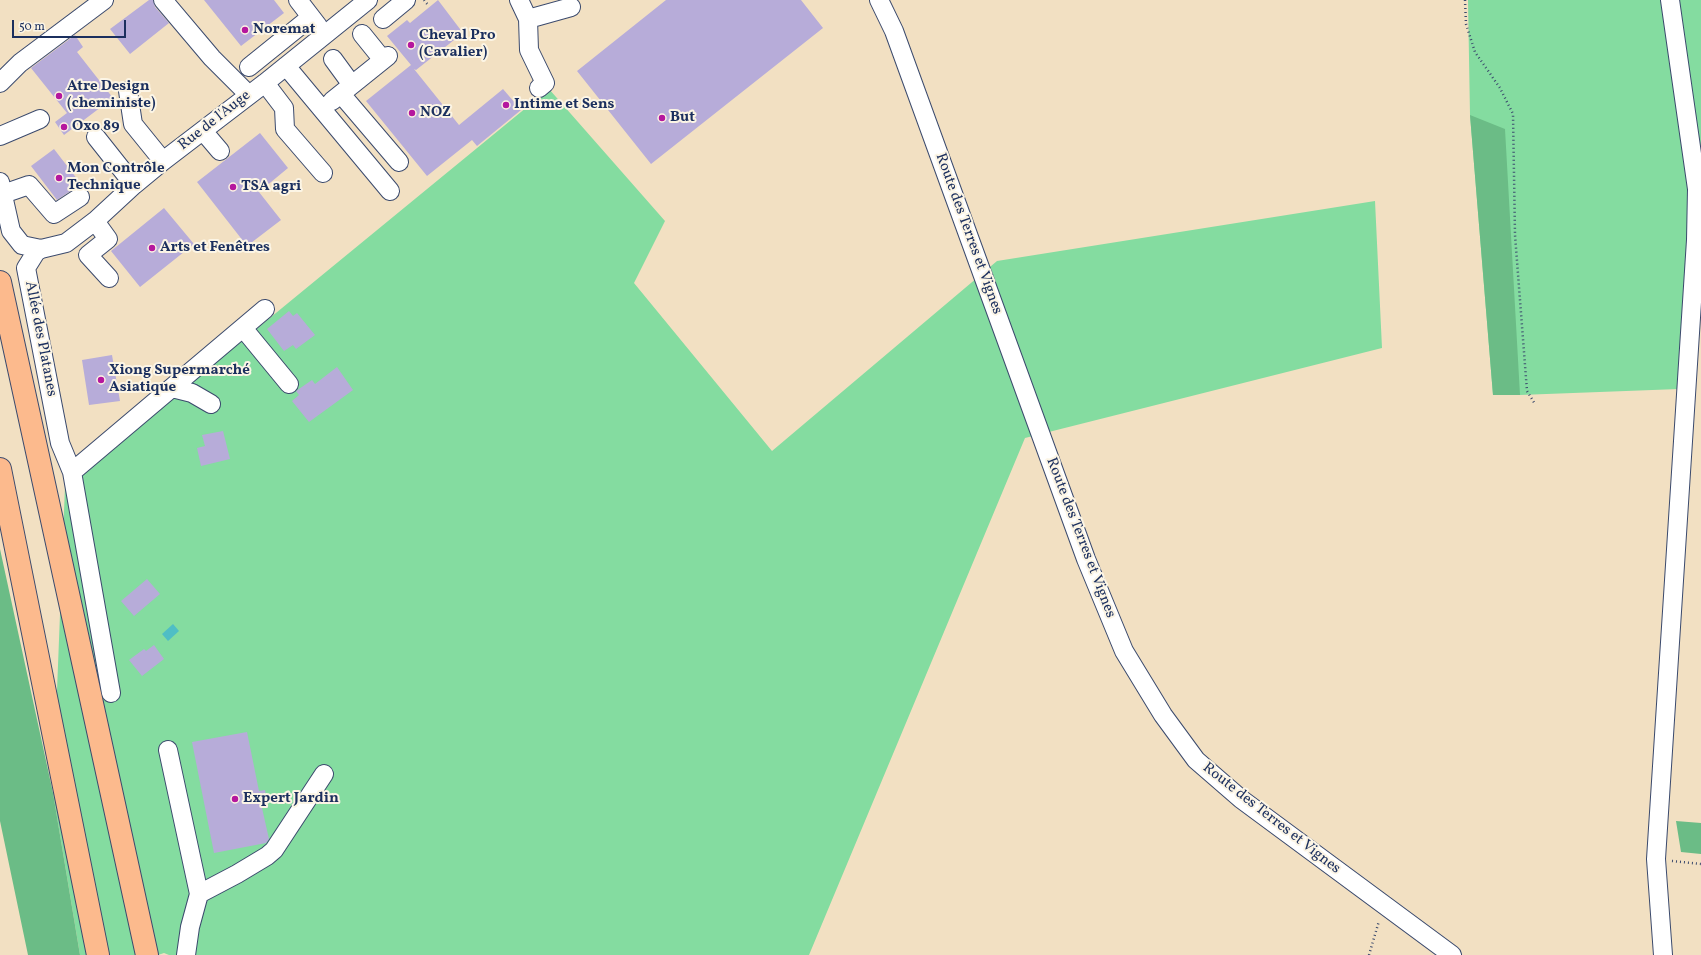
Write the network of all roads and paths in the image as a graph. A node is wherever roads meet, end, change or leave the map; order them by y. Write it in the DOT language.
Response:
graph roads {
  1 [pos="104,0"];
  2 [pos="164,0"];
  3 [pos="298,0"];
  4 [pos="406,0"];
  5 [pos="424,0"];
  6 [pos="519,0"];
  7 [pos="879,0"];
  8 [pos="1465,0"];
  9 [pos="1670,0"];
  10 [pos="365,1"];
  11 [pos="428,5"];
  12 [pos="571,7"];
  13 [pos="311,17"];
  14 [pos="383,18"];
  15 [pos="528,19"];
  16 [pos="362,34"];
  17 [pos="325,35"];
  18 [pos="333,59"];
  19 [pos="286,66"];
  20 [pos="249,67"];
  21 [pos="0,83"];
  22 [pos="265,83"];
  23 [pos="539,88"];
  24 [pos="347,89"];
  25 [pos="128,90"];
  26 [pos="249,95"];
  27 [pos="322,109"];
  28 [pos="40,119"];
  29 [pos="203,131"];
  30 [pos="0,136"];
  31 [pos="96,137"];
  32 [pos="220,151"];
  33 [pos="164,161"];
  34 [pos="399,162"];
  35 [pos="323,173"];
  36 [pos="134,185"];
  37 [pos="1,188"];
  38 [pos="390,191"];
  39 [pos="80,197"];
  40 [pos="95,221"];
  41 [pos="1699,240"];
  42 [pos="41,249"];
  43 [pos="109,278"];
  44 [pos="0,282"];
  45 [pos="264,309"];
  46 [pos="243,328"];
  47 [pos="289,384"];
  48 [pos="172,388"];
  49 [pos="211,404"];
  50 [pos="1535,404"];
  51 [pos="0,469"];
  52 [pos="72,472"];
  53 [pos="111,692"];
  54 [pos="168,750"];
  55 [pos="324,774"];
  56 [pos="1656,859"];
  57 [pos="1701,864"];
  58 [pos="199,894"];
  59 [pos="1386,906"];
  60 [pos="98,955"];
  61 [pos="147,955"];
  62 [pos="186,955"];
  63 [pos="1369,955"];
  64 [pos="1452,955"];
  65 [pos="1663,955"];
  1 -- 21 [label="street"];
  2 -- 26 [label="street"];
  3 -- 13 [label="street"];
  4 -- 14 [label="street"];
  5 -- 11 [label="path"];
  6 -- 15 [label="street"];
  7 -- 59 [label="street, Route des Terres et Vignes"];
  8 -- 50 [label="path"];
  9 -- 41 [label="street"];
  10 -- 17 [label="street, Rue de l'Auge"];
  12 -- 15 [label="street"];
  13 -- 17 [label="street"];
  13 -- 20 [label="street"];
  15 -- 23 [label="street"];
  16 -- 24 [label="street"];
  17 -- 19 [label="street, Rue de l'Auge"];
  18 -- 24 [label="street"];
  19 -- 22 [label="street, Rue de l'Auge"];
  19 -- 27 [label="street"];
  22 -- 26 [label="street, Rue de l'Auge"];
  22 -- 35 [label="street"];
  24 -- 27 [label="street"];
  24 -- 34 [label="street"];
  25 -- 33 [label="street"];
  26 -- 29 [label="street, Rue de l'Auge"];
  27 -- 38 [label="street"];
  28 -- 30 [label="street"];
  29 -- 32 [label="street"];
  29 -- 33 [label="street, Rue de l'Auge"];
  31 -- 36 [label="street"];
  33 -- 36 [label="street, Rue de l'Auge"];
  36 -- 40 [label="street, Rue de l'Auge"];
  37 -- 39 [label="street"];
  37 -- 42 [label="street"];
  40 -- 42 [label="street, Rue de l'Auge"];
  40 -- 43 [label="street"];
  41 -- 56 [label="street"];
  42 -- 52 [label="street, Allée des Platanes"];
  44 -- 61 [label="main road"];
  45 -- 46 [label="street"];
  46 -- 47 [label="street"];
  46 -- 48 [label="street"];
  48 -- 49 [label="street"];
  48 -- 52 [label="street"];
  51 -- 60 [label="main road"];
  52 -- 53 [label="street, Allée des Platanes"];
  54 -- 58 [label="street"];
  55 -- 58 [label="street"];
  56 -- 57 [label="path"];
  56 -- 65 [label="street"];
  58 -- 62 [label="street"];
  59 -- 63 [label="path"];
  59 -- 64 [label="street, Route des Terres et Vignes"];
}
